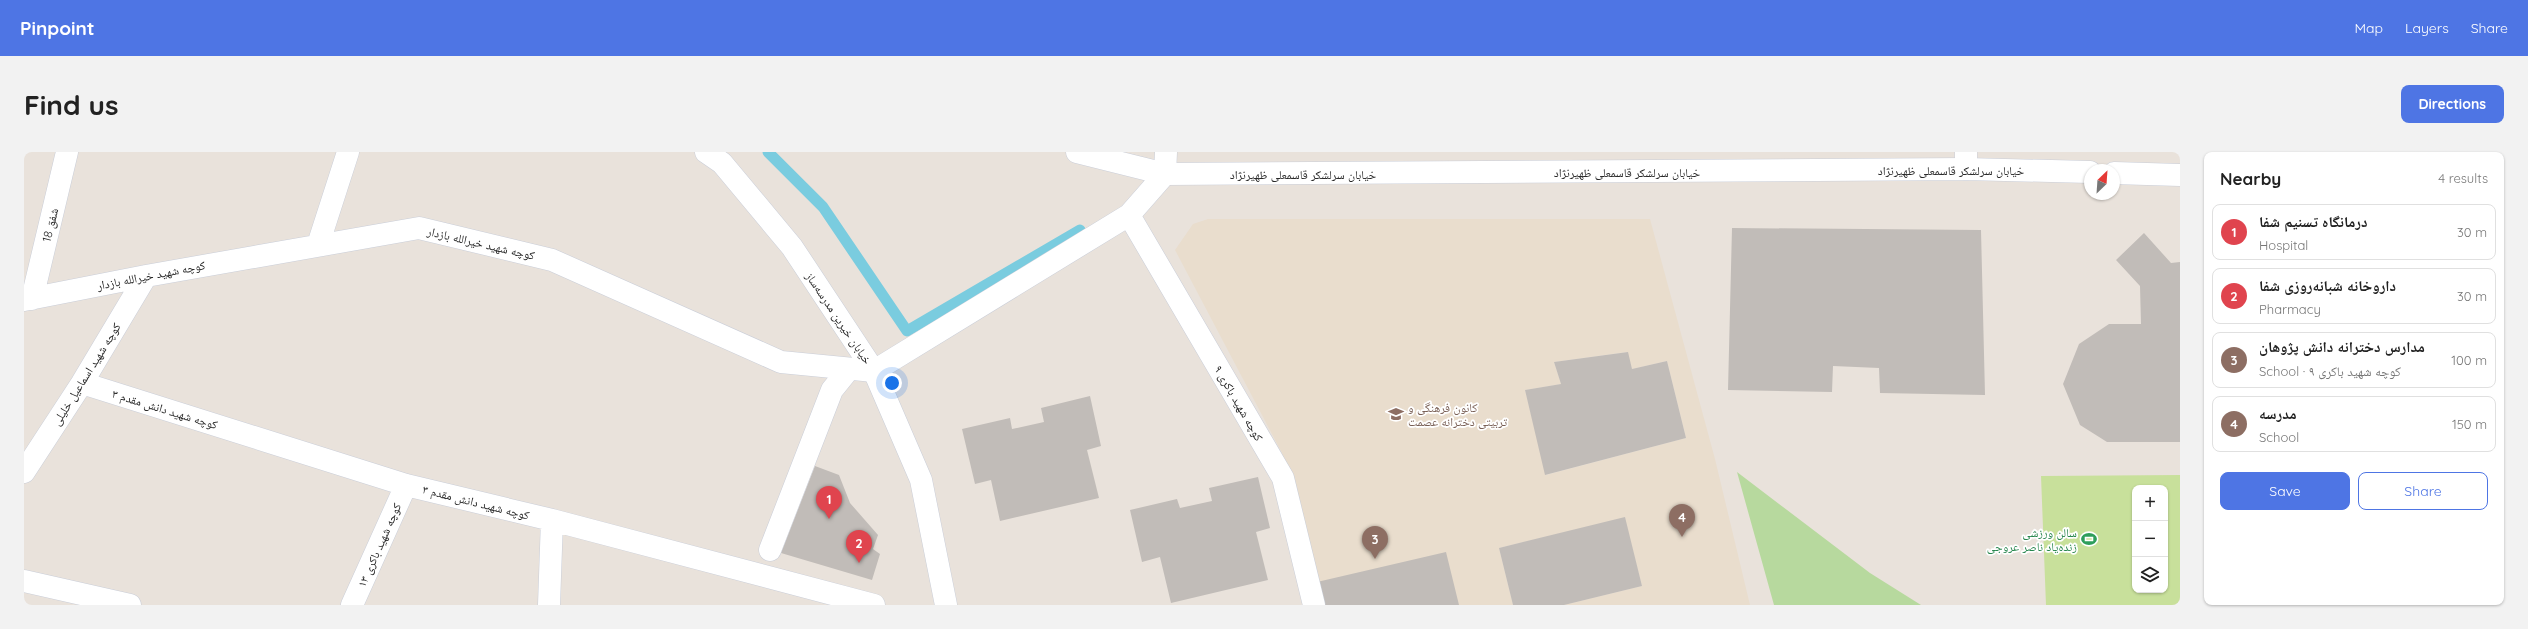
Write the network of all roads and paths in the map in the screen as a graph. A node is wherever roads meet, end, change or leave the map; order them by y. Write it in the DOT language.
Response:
graph roads {
  1 [pos="68,152"];
  2 [pos="348,152"];
  3 [pos="706,152"];
  4 [pos="1077,152"];
  5 [pos="1166,152"];
  6 [pos="1966,160"];
  7 [pos="2084,171"];
  8 [pos="2120,173"];
  9 [pos="1165,174"];
  10 [pos="2180,175"];
  11 [pos="1129,215"];
  12 [pos="318,245"];
  13 [pos="146,276"];
  14 [pos="28,299"];
  15 [pos="849,369"];
  16 [pos="874,371"];
  17 [pos="82,383"];
  18 [pos="24,472"];
  19 [pos="406,485"];
  20 [pos="552,520"];
  21 [pos="770,550"];
  22 [pos="24,581"];
  23 [pos="130,605"];
  24 [pos="352,605"];
  25 [pos="548,605"];
  26 [pos="874,605"];
  27 [pos="946,605"];
  28 [pos="1314,605"];
  1 -- 14 [label="street, شفق 18"];
  2 -- 12 [label="street"];
  3 -- 16 [label="street, خیابان خیرین مدرسه‌ساز"];
  4 -- 9 [label="street, خیابان سرلشکر قاسمعلی ظهیرنژاد"];
  5 -- 9 [label="street"];
  6 -- 7 [label="street, خیابان سرلشکر قاسمعلی ظهیرنژاد"];
  6 -- 9 [label="street, خیابان سرلشکر قاسمعلی ظهیرنژاد"];
  8 -- 10 [label="street"];
  9 -- 11 [label="street"];
  11 -- 16 [label="street"];
  11 -- 28 [label="street, کوچه شهید باکری ۹"];
  12 -- 13 [label="street, کوچه شهید خیرالله بازدار"];
  12 -- 15 [label="street, کوچه شهید خیرالله بازدار"];
  13 -- 14 [label="street, کوچه شهید خیرالله بازدار"];
  13 -- 17 [label="street, کوچه شهید اسماعیل خلیلی"];
  15 -- 16 [label="street, کوچه شهید خیرالله بازدار"];
  15 -- 21 [label="street"];
  16 -- 27 [label="street, خیابان خیرین مدرسه‌ساز"];
  17 -- 18 [label="street, کوچه شهید اسماعیل خلیلی"];
  17 -- 19 [label="street, کوچه شهید دانش مقدم ۳"];
  19 -- 20 [label="street, کوچه شهید دانش مقدم ۳"];
  19 -- 24 [label="street, کوچه شهید باکری ۱۳"];
  20 -- 25 [label="street"];
  20 -- 26 [label="street, کوچه شهید دانش مقدم ۳"];
  22 -- 23 [label="street"];
}
